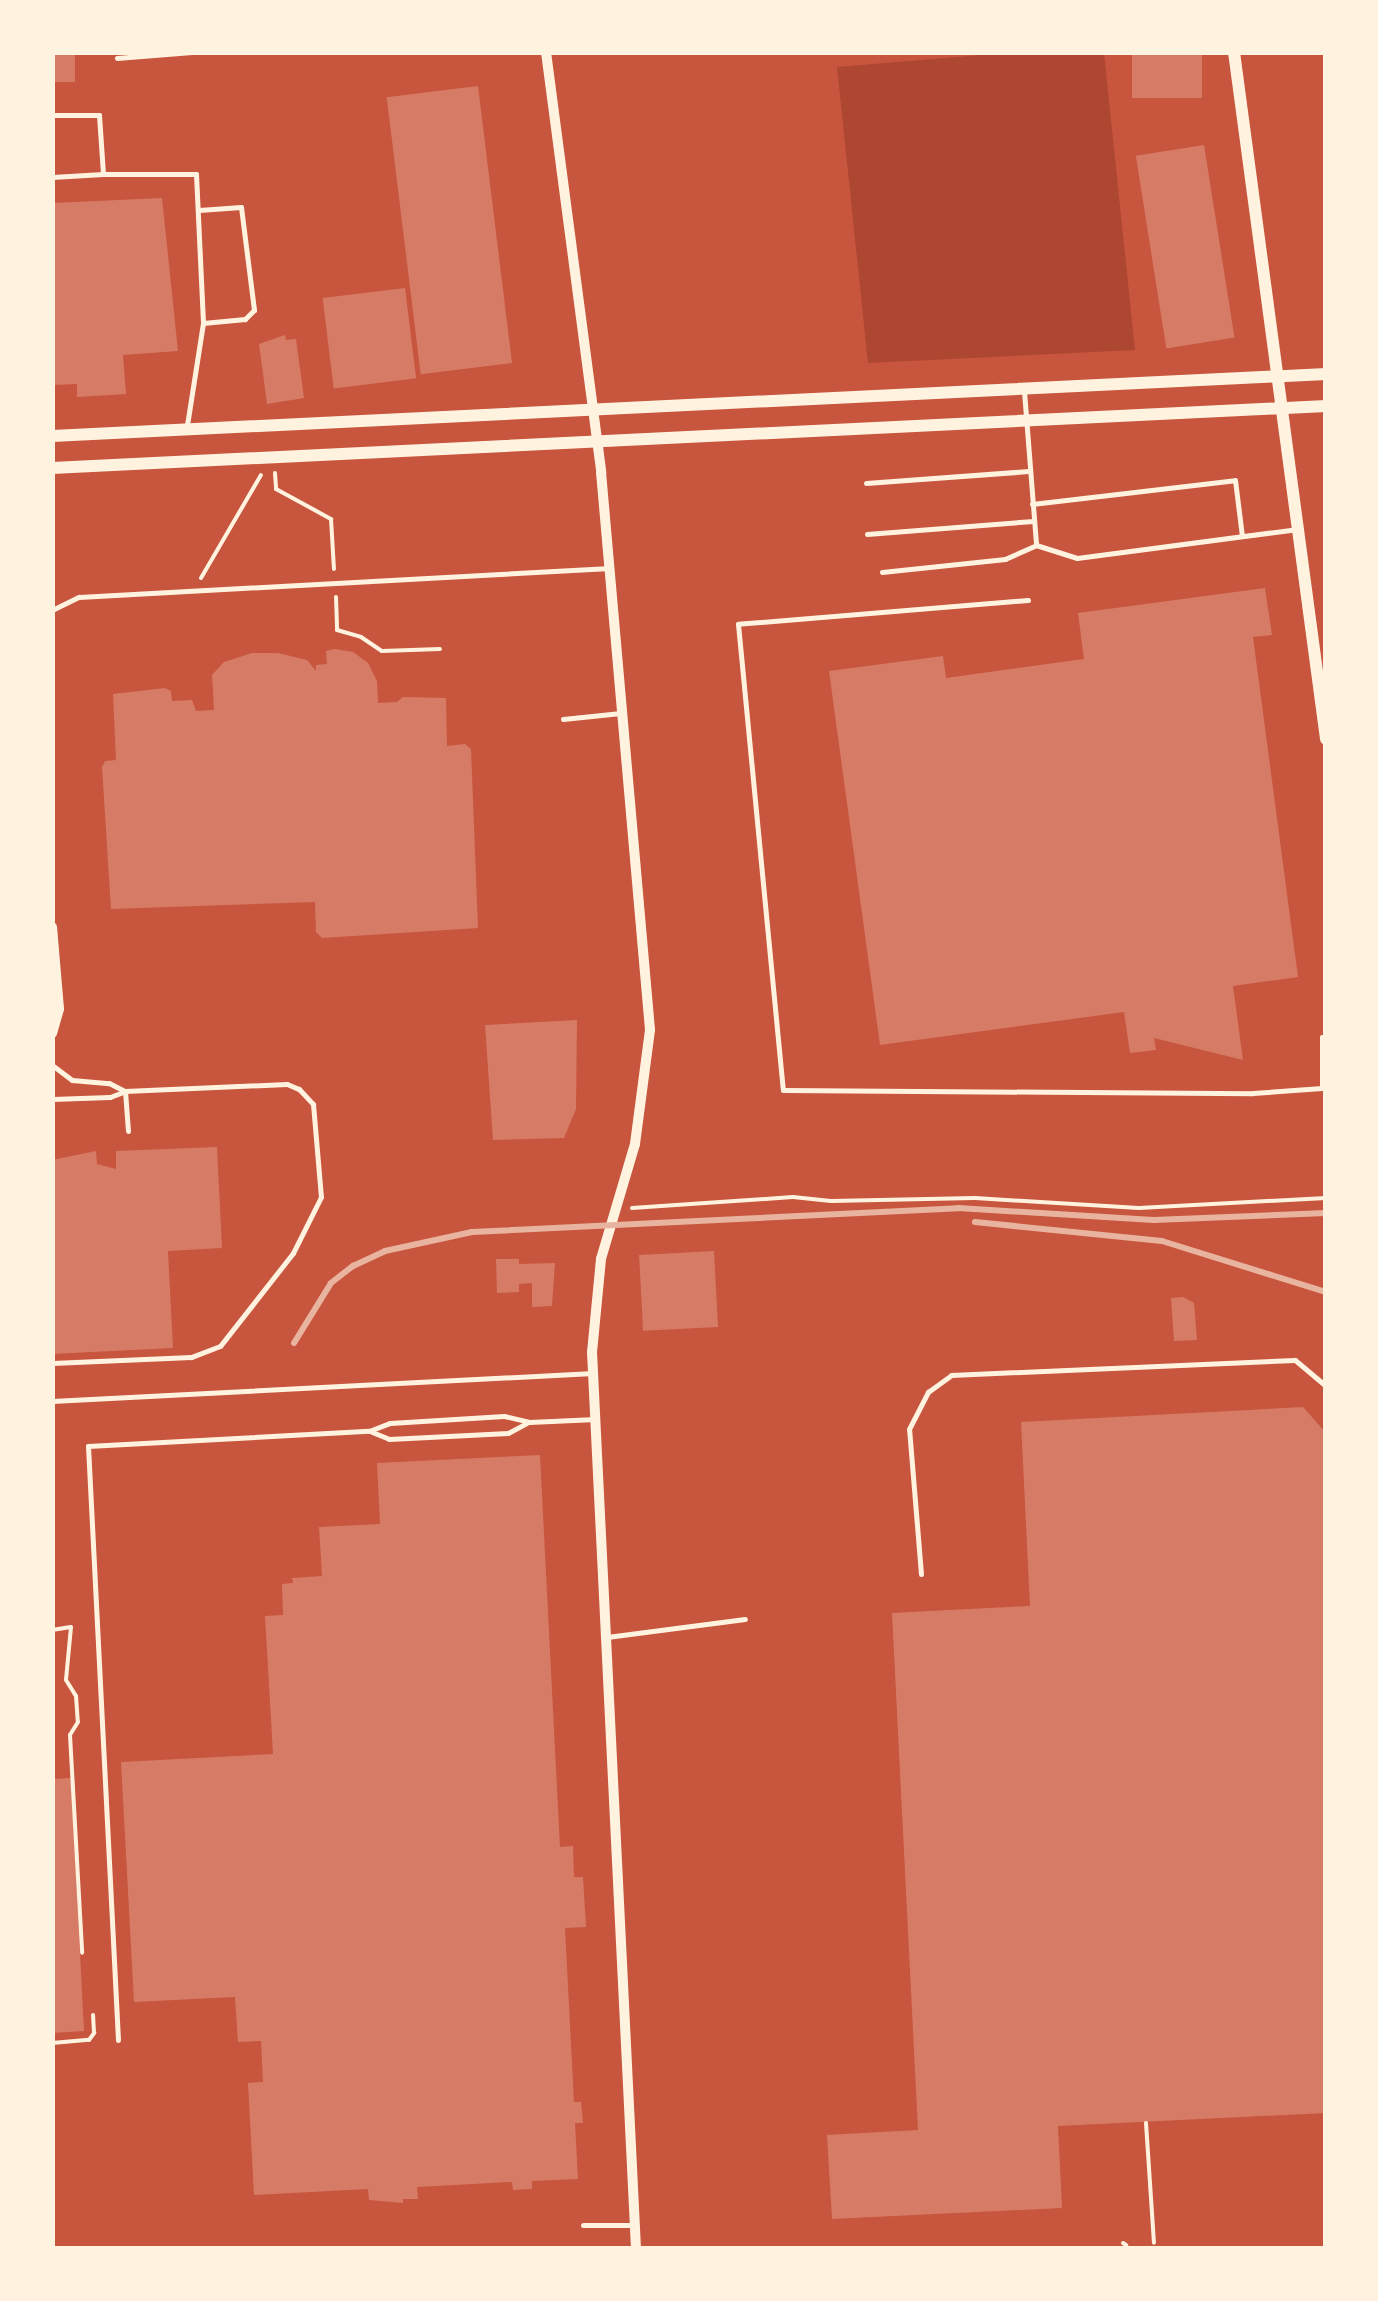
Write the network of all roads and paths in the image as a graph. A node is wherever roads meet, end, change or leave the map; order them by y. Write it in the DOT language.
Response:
graph roads {
  1 [pos="192,52"];
  2 [pos="546,52"];
  3 [pos="1234,52"];
  4 [pos="117,58"];
  5 [pos="52,116"];
  6 [pos="102,174"];
  7 [pos="52,176"];
  8 [pos="198,210"];
  9 [pos="203,323"];
  10 [pos="1326,374"];
  11 [pos="1276,375"];
  12 [pos="1024,388"];
  13 [pos="1326,406"];
  14 [pos="1281,408"];
  15 [pos="594,412"];
  16 [pos="1024,420"];
  17 [pos="187,430"];
  18 [pos="52,436"];
  19 [pos="597,444"];
  20 [pos="52,468"];
  21 [pos="1029,471"];
  22 [pos="275,473"];
  23 [pos="261,476"];
  24 [pos="866,482"];
  25 [pos="1032,504"];
  26 [pos="1033,521"];
  27 [pos="1297,528"];
  28 [pos="866,534"];
  29 [pos="1242,536"];
  30 [pos="1036,546"];
  31 [pos="610,568"];
  32 [pos="334,571"];
  33 [pos="882,572"];
  34 [pos="201,578"];
  35 [pos="336,597"];
  36 [pos="1028,600"];
  37 [pos="52,610"];
  38 [pos="440,649"];
  39 [pos="1322,687"];
  40 [pos="624,712"];
  41 [pos="564,718"];
  42 [pos="1326,739"];
  43 [pos="52,927"];
  44 [pos="52,1033"];
  45 [pos="1326,1037"];
  46 [pos="52,1065"];
  47 [pos="1324,1089"];
  48 [pos="126,1090"];
  49 [pos="52,1099"];
  50 [pos="128,1131"];
  51 [pos="1326,1198"];
  52 [pos="613,1210"];
  53 [pos="52,1364"];
  54 [pos="593,1373"];
  55 [pos="1326,1386"];
  56 [pos="52,1401"];
  57 [pos="596,1419"];
  58 [pos="529,1422"];
  59 [pos="369,1431"];
  60 [pos="921,1574"];
  61 [pos="745,1620"];
  62 [pos="52,1630"];
  63 [pos="607,1637"];
  64 [pos="82,1952"];
  65 [pos="93,2015"];
  66 [pos="118,2040"];
  67 [pos="52,2043"];
  68 [pos="1146,2124"];
  69 [pos="635,2224"];
  70 [pos="583,2225"];
  71 [pos="1154,2243"];
  72 [pos="636,2248"];
  1 -- 4 [label="lane"];
  2 -- 15 [label="street"];
  3 -- 11 [label="street"];
  5 -- 6 [label="lane"];
  6 -- 7 [label="lane"];
  6 -- 8 [label="lane"];
  8 -- 9 [label="lane"];
  8 -- 9 [label="lane"];
  9 -- 17 [label="lane"];
  10 -- 11 [label="street"];
  11 -- 12 [label="street"];
  11 -- 14 [label="street"];
  12 -- 15 [label="street"];
  12 -- 16 [label="lane"];
  13 -- 14 [label="street"];
  14 -- 16 [label="street"];
  14 -- 27 [label="street"];
  15 -- 17 [label="street"];
  15 -- 19 [label="street"];
  16 -- 19 [label="street"];
  16 -- 21 [label="lane"];
  17 -- 18 [label="street"];
  19 -- 20 [label="street"];
  19 -- 31 [label="street"];
  21 -- 24 [label="lane"];
  21 -- 25 [label="lane"];
  22 -- 32 [label="path"];
  23 -- 34 [label="path"];
  25 -- 26 [label="lane"];
  25 -- 29 [label="lane"];
  26 -- 28 [label="lane"];
  26 -- 30 [label="lane"];
  27 -- 29 [label="lane"];
  27 -- 39 [label="street"];
  29 -- 30 [label="lane"];
  30 -- 33 [label="lane"];
  31 -- 37 [label="lane"];
  31 -- 40 [label="street"];
  35 -- 38 [label="path"];
  36 -- 47 [label="lane"];
  39 -- 42 [label="street"];
  40 -- 41 [label="lane"];
  40 -- 52 [label="street"];
  43 -- 44 [label="street"];
  45 -- 47 [label="lane"];
  46 -- 48 [label="lane"];
  48 -- 49 [label="lane"];
  48 -- 50 [label="lane"];
  48 -- 53 [label="lane"];
  51 -- 52 [label="path"];
  52 -- 54 [label="street"];
  54 -- 56 [label="lane"];
  54 -- 57 [label="street"];
  55 -- 60 [label="lane"];
  57 -- 58 [label="lane"];
  57 -- 63 [label="street"];
  58 -- 59 [label="lane"];
  58 -- 59 [label="lane"];
  59 -- 66 [label="lane"];
  61 -- 63 [label="lane"];
  62 -- 64 [label="path"];
  63 -- 69 [label="street"];
  65 -- 67 [label="path"];
  68 -- 71 [label="path"];
  69 -- 70 [label="lane"];
  69 -- 72 [label="street"];
}
